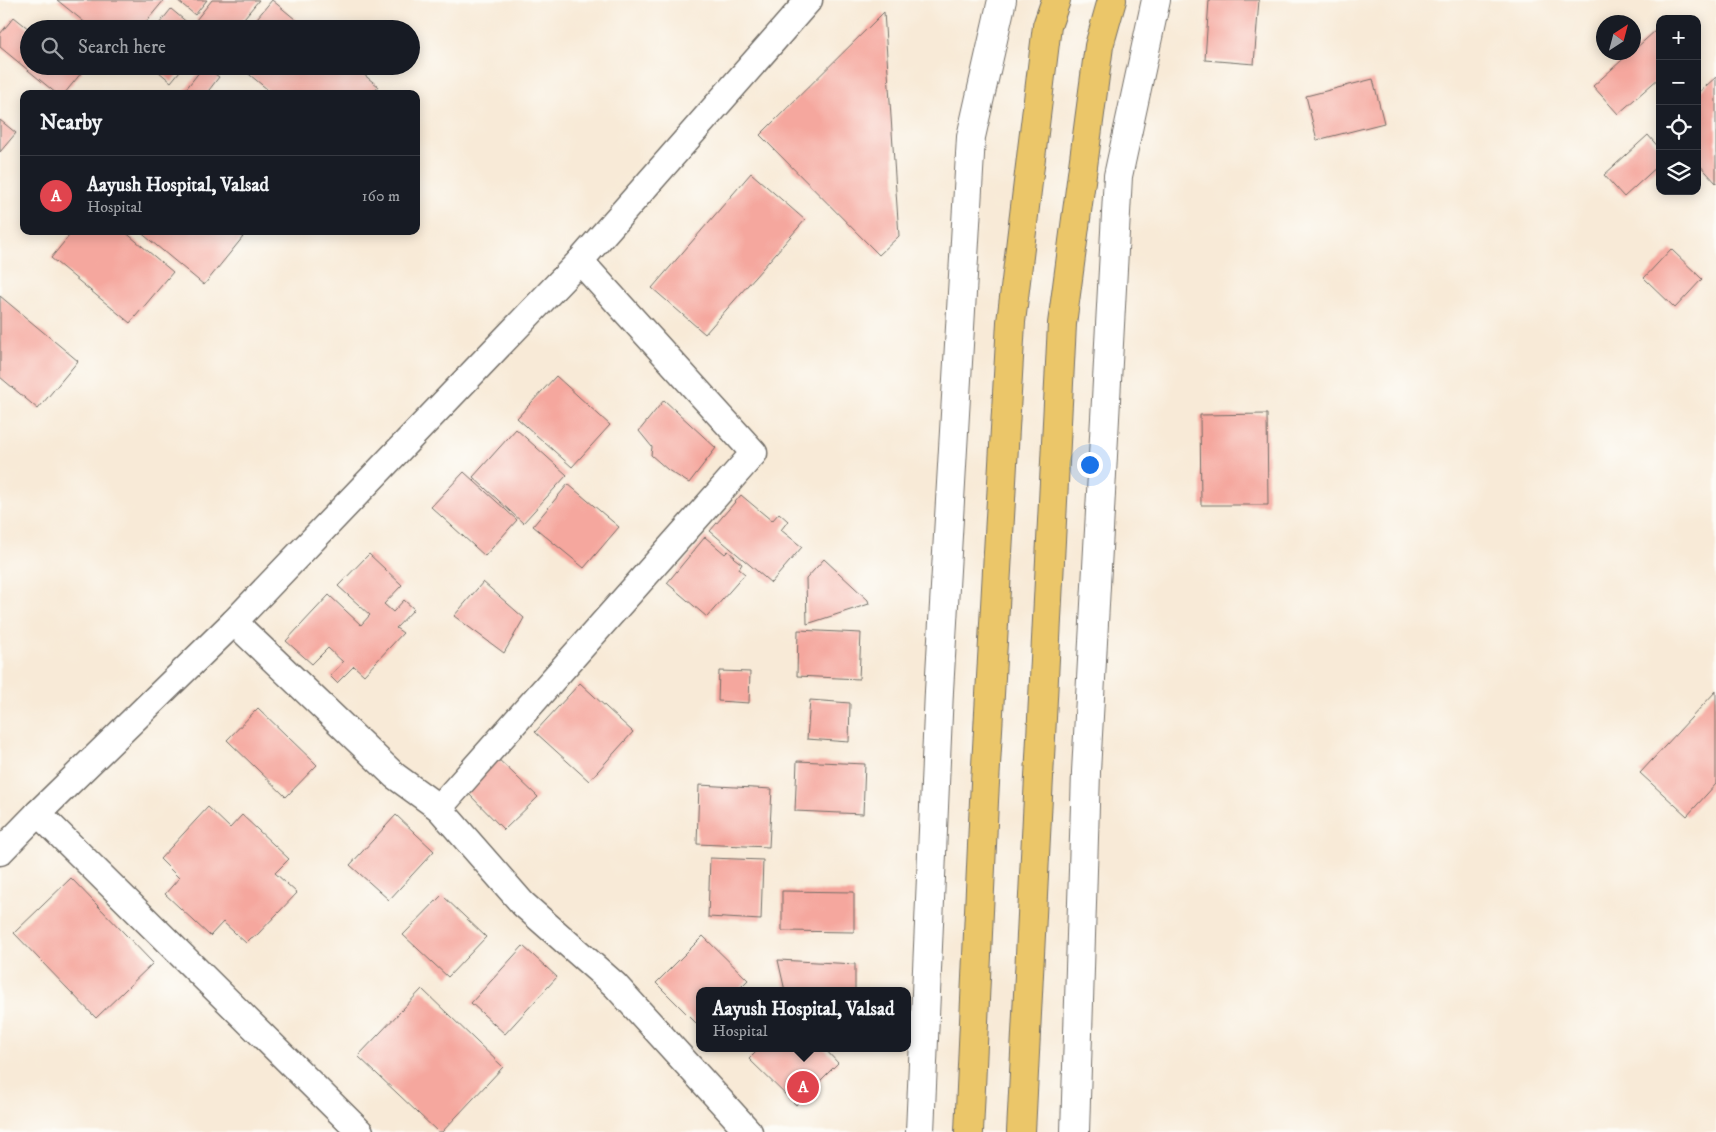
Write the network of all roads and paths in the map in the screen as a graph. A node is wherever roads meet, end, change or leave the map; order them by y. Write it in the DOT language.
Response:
graph roads {
  1 [pos="809,0"];
  2 [pos="1002,0"];
  3 [pos="1056,0"];
  4 [pos="1112,0"];
  5 [pos="1156,0"];
  6 [pos="580,261"];
  7 [pos="234,622"];
  8 [pos="439,808"];
  9 [pos="38,813"];
  10 [pos="0,852"];
  11 [pos="360,1132"];
  12 [pos="749,1132"];
  13 [pos="920,1132"];
  14 [pos="969,1132"];
  15 [pos="1021,1132"];
  16 [pos="1075,1132"];
  1 -- 6 [label="street"];
  2 -- 13 [label="street"];
  3 -- 14 [label="highway"];
  4 -- 15 [label="highway"];
  5 -- 16 [label="street"];
  6 -- 7 [label="street"];
  6 -- 8 [label="street"];
  7 -- 8 [label="street"];
  7 -- 9 [label="street"];
  8 -- 12 [label="street"];
  9 -- 10 [label="street"];
  9 -- 11 [label="street"];
}
